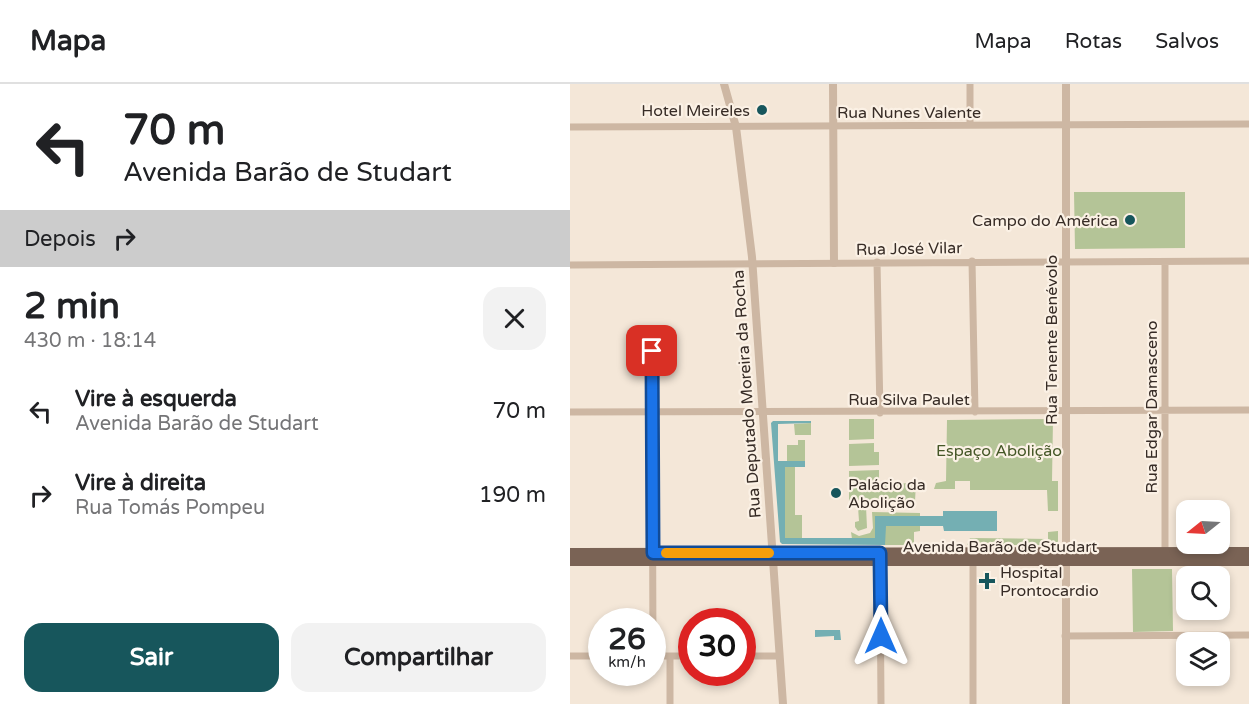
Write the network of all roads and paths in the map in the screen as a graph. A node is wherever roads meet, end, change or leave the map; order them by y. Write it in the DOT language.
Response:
graph roads {
  1 [pos="724,84"];
  2 [pos="833,84"];
  3 [pos="970,84"];
  4 [pos="1066,84"];
  5 [pos="1249,124"];
  6 [pos="970,125"];
  7 [pos="1066,125"];
  8 [pos="834,126"];
  9 [pos="570,127"];
  10 [pos="736,127"];
  11 [pos="972,261"];
  12 [pos="1066,261"];
  13 [pos="1249,261"];
  14 [pos="877,262"];
  15 [pos="1165,262"];
  16 [pos="834,263"];
  17 [pos="753,264"];
  18 [pos="570,265"];
  19 [pos="652,351"];
  20 [pos="1249,410"];
  21 [pos="1065,411"];
  22 [pos="1164,411"];
  23 [pos="570,412"];
  24 [pos="975,412"];
  25 [pos="762,413"];
  26 [pos="880,413"];
  27 [pos="651,414"];
  28 [pos="1164,552"];
  29 [pos="1249,552"];
  30 [pos="570,553"];
  31 [pos="653,556"];
  32 [pos="773,557"];
  33 [pos="880,557"];
  34 [pos="973,557"];
  35 [pos="1065,557"];
  36 [pos="570,561"];
  37 [pos="1249,561"];
  38 [pos="653,608"];
  39 [pos="1249,635"];
  40 [pos="1065,636"];
  41 [pos="570,656"];
  42 [pos="588,656"];
  43 [pos="666,656"];
  44 [pos="670,656"];
  45 [pos="678,656"];
  46 [pos="756,656"];
  47 [pos="779,656"];
  48 [pos="670,704"];
  49 [pos="783,704"];
  50 [pos="881,704"];
  51 [pos="973,704"];
  52 [pos="1066,704"];
  1 -- 10 [label="street, Rua Deputado Moreira da Rocha"];
  2 -- 8 [label="street"];
  3 -- 6 [label="street"];
  4 -- 7 [label="street, Rua Tenente Benévolo"];
  5 -- 7 [label="street, Rua Nunes Valente"];
  6 -- 7 [label="street, Rua Nunes Valente"];
  6 -- 8 [label="street, Rua Nunes Valente"];
  7 -- 12 [label="street, Rua Tenente Benévolo"];
  8 -- 10 [label="street, Rua Nunes Valente"];
  8 -- 16 [label="street"];
  9 -- 10 [label="street, Rua Nunes Valente"];
  10 -- 17 [label="street, Rua Deputado Moreira da Rocha"];
  11 -- 12 [label="street, Rua José Vilar"];
  11 -- 14 [label="street, Rua José Vilar"];
  11 -- 24 [label="street"];
  12 -- 15 [label="street, Rua José Vilar"];
  12 -- 21 [label="street, Rua Tenente Benévolo"];
  13 -- 15 [label="street, Rua José Vilar"];
  14 -- 16 [label="street, Rua José Vilar"];
  14 -- 26 [label="street"];
  15 -- 22 [label="street, Rua Edgar Damasceno"];
  16 -- 17 [label="street, Rua José Vilar"];
  17 -- 18 [label="street, Rua José Vilar"];
  17 -- 25 [label="street, Rua Deputado Moreira da Rocha"];
  19 -- 27 [label="street"];
  20 -- 22 [label="street, Rua Silva Paulet"];
  21 -- 22 [label="street, Rua Silva Paulet"];
  21 -- 24 [label="street, Rua Silva Paulet"];
  21 -- 35 [label="street, Rua Tenente Benévolo"];
  22 -- 28 [label="street, Rua Edgar Damasceno"];
  23 -- 27 [label="street, Rua Silva Paulet"];
  24 -- 26 [label="street, Rua Silva Paulet"];
  25 -- 26 [label="street, Rua Silva Paulet"];
  25 -- 27 [label="street, Rua Silva Paulet"];
  25 -- 32 [label="street, Rua Deputado Moreira da Rocha"];
  27 -- 31 [label="street"];
  28 -- 29 [label="main road, Avenida Barão de Studart"];
  28 -- 35 [label="main road, Avenida Barão de Studart"];
  30 -- 31 [label="main road, Avenida Barão de Studart"];
  31 -- 32 [label="main road, Avenida Barão de Studart"];
  31 -- 36 [label="main road, Avenida Barão de Studart"];
  31 -- 38 [label="street"];
  32 -- 33 [label="main road, Avenida Barão de Studart"];
  32 -- 47 [label="street, Rua Deputado Moreira da Rocha"];
  33 -- 34 [label="main road, Avenida Barão de Studart"];
  33 -- 50 [label="street"];
  34 -- 35 [label="main road, Avenida Barão de Studart"];
  34 -- 51 [label="street"];
  35 -- 37 [label="main road, Avenida Barão de Studart"];
  35 -- 40 [label="street, Rua Tenente Benévolo"];
  39 -- 40 [label="street"];
  40 -- 52 [label="street, Rua Tenente Benévolo"];
  41 -- 42 [label="street"];
  43 -- 44 [label="street"];
  44 -- 45 [label="street"];
  44 -- 48 [label="street"];
  46 -- 47 [label="street"];
  47 -- 49 [label="street, Rua Deputado Moreira da Rocha"];
}
